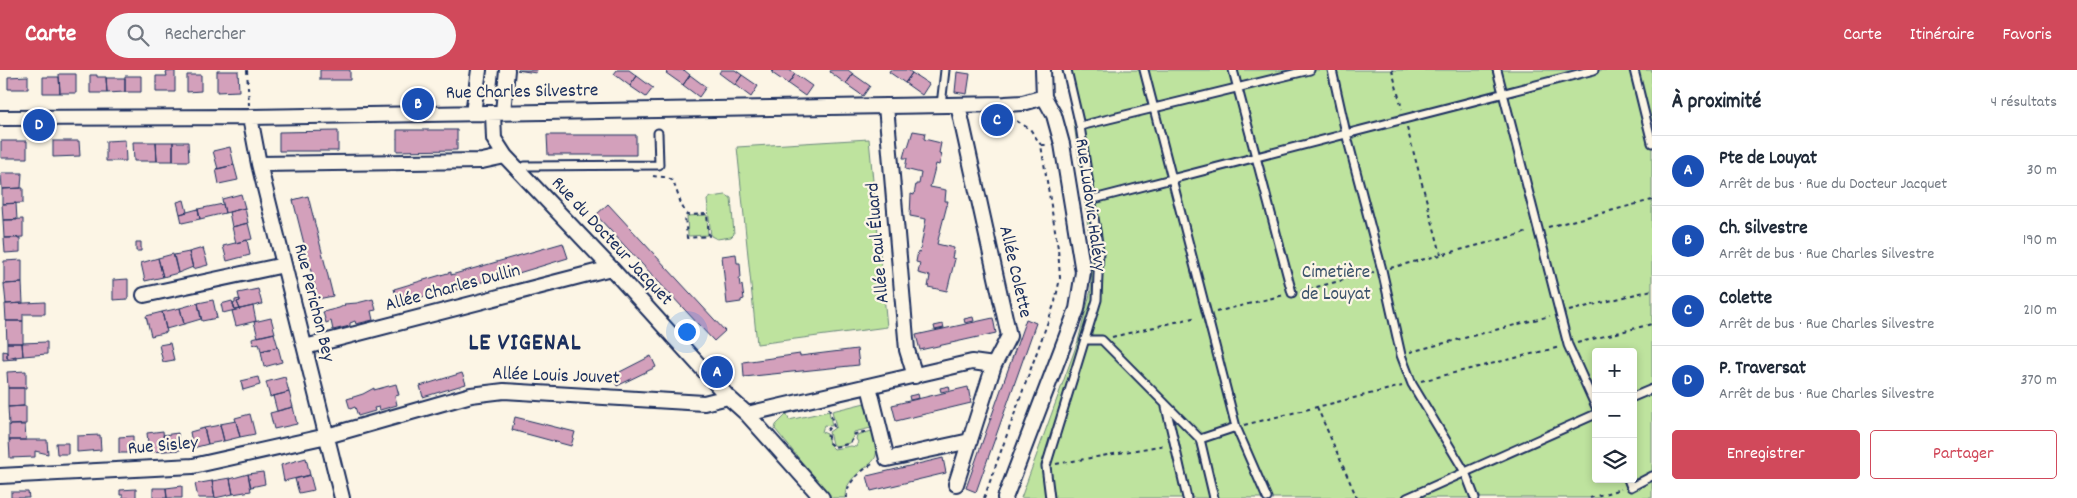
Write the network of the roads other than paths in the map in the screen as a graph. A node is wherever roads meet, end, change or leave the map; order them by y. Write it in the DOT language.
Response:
graph roads {
  1 [pos="479,70"];
  2 [pos="507,70"];
  3 [pos="945,70"];
  4 [pos="1043,70"];
  5 [pos="1067,70"];
  6 [pos="1144,70"];
  7 [pos="1233,70"];
  8 [pos="1310,70"];
  9 [pos="1332,70"];
  10 [pos="1497,70"];
  11 [pos="1594,70"];
  12 [pos="1634,70"];
  13 [pos="1238,88"];
  14 [pos="1503,93"];
  15 [pos="1044,97"];
  16 [pos="941,105"];
  17 [pos="958,105"];
  18 [pos="886,106"];
  19 [pos="1154,108"];
  20 [pos="250,112"];
  21 [pos="473,113"];
  22 [pos="498,113"];
  23 [pos="0,118"];
  24 [pos="1080,126"];
  25 [pos="658,133"];
  26 [pos="1346,133"];
  27 [pos="1652,142"];
  28 [pos="505,156"];
  29 [pos="1256,156"];
  30 [pos="259,164"];
  31 [pos="520,172"];
  32 [pos="1172,179"];
  33 [pos="1090,200"];
  34 [pos="284,265"];
  35 [pos="611,268"];
  36 [pos="1292,293"];
  37 [pos="144,295"];
  38 [pos="1085,340"];
  39 [pos="305,347"];
  40 [pos="994,365"];
  41 [pos="915,376"];
  42 [pos="869,386"];
  43 [pos="1652,389"];
  44 [pos="1637,395"];
  45 [pos="728,397"];
  46 [pos="1592,397"];
  47 [pos="1166,406"];
  48 [pos="747,414"];
  49 [pos="1592,416"];
  50 [pos="1236,427"];
  51 [pos="326,436"];
  52 [pos="1200,439"];
  53 [pos="970,442"];
  54 [pos="1465,472"];
  55 [pos="0,476"];
  56 [pos="1652,476"];
  57 [pos="1630,483"];
  58 [pos="956,484"];
  59 [pos="342,498"];
  60 [pos="822,498"];
  61 [pos="1005,498"];
  62 [pos="1050,498"];
  63 [pos="1187,498"];
  64 [pos="1214,498"];
  65 [pos="1267,498"];
  66 [pos="1406,498"];
  67 [pos="1475,498"];
  1 -- 21 [label="street"];
  2 -- 22 [label="street, Rue du Docteur Jacquet"];
  3 -- 16 [label="lane"];
  4 -- 15 [label="street, Rue Ludovic Halévy"];
  5 -- 24 [label="lane"];
  6 -- 19 [label="lane"];
  7 -- 13 [label="lane"];
  8 -- 13 [label="lane"];
  9 -- 26 [label="lane"];
  10 -- 14 [label="lane"];
  11 -- 14 [label="lane"];
  12 -- 27 [label="lane"];
  13 -- 19 [label="lane"];
  13 -- 29 [label="lane"];
  14 -- 26 [label="lane"];
  14 -- 46 [label="lane"];
  15 -- 17 [label="street, Rue Charles Silvestre"];
  15 -- 61 [label="street, Rue Ludovic Halévy"];
  16 -- 17 [label="street, Rue Charles Silvestre"];
  16 -- 18 [label="street, Rue Charles Silvestre"];
  17 -- 40 [label="street, Allée Colette"];
  18 -- 22 [label="street, Rue Charles Silvestre"];
  18 -- 41 [label="street, Allée Paul Éluard"];
  19 -- 24 [label="lane"];
  19 -- 32 [label="lane"];
  20 -- 21 [label="street, Rue Charles Silvestre"];
  20 -- 23 [label="street, Rue Charles Silvestre"];
  20 -- 30 [label="street, Rue Perichon Bey"];
  21 -- 22 [label="street, Rue Charles Silvestre"];
  22 -- 28 [label="street, Rue du Docteur Jacquet"];
  24 -- 33 [label="lane"];
  25 -- 31 [label="lane"];
  26 -- 29 [label="lane"];
  26 -- 54 [label="lane"];
  28 -- 30 [label="street"];
  28 -- 31 [label="street, Rue du Docteur Jacquet"];
  29 -- 32 [label="lane"];
  29 -- 36 [label="lane"];
  30 -- 34 [label="street, Rue Perichon Bey"];
  31 -- 35 [label="street, Rue du Docteur Jacquet"];
  32 -- 33 [label="lane"];
  32 -- 50 [label="lane"];
  33 -- 38 [label="lane"];
  34 -- 37 [label="street"];
  34 -- 39 [label="street, Rue Perichon Bey"];
  35 -- 39 [label="street, Allée Charles Dullin"];
  35 -- 45 [label="street, Rue du Docteur Jacquet"];
  38 -- 47 [label="lane"];
  38 -- 62 [label="lane"];
  39 -- 51 [label="street, Rue Perichon Bey"];
  40 -- 41 [label="street"];
  40 -- 53 [label="street, Allée Colette"];
  41 -- 42 [label="street"];
  42 -- 48 [label="street"];
  42 -- 53 [label="street"];
  43 -- 44 [label="lane"];
  45 -- 48 [label="street, Rue du Docteur Jacquet"];
  45 -- 51 [label="street, Allée Louis Jouvet"];
  47 -- 52 [label="lane"];
  47 -- 63 [label="lane"];
  48 -- 60 [label="street, Rue du Docteur Jacquet"];
  49 -- 54 [label="lane"];
  50 -- 52 [label="lane"];
  50 -- 65 [label="lane"];
  51 -- 55 [label="street, Rue Sisley"];
  51 -- 59 [label="street, Rue Perichon Bey"];
  52 -- 64 [label="lane"];
  53 -- 58 [label="street, Allée Colette"];
  54 -- 66 [label="lane"];
  54 -- 67 [label="lane"];
  56 -- 57 [label="lane"];
}
